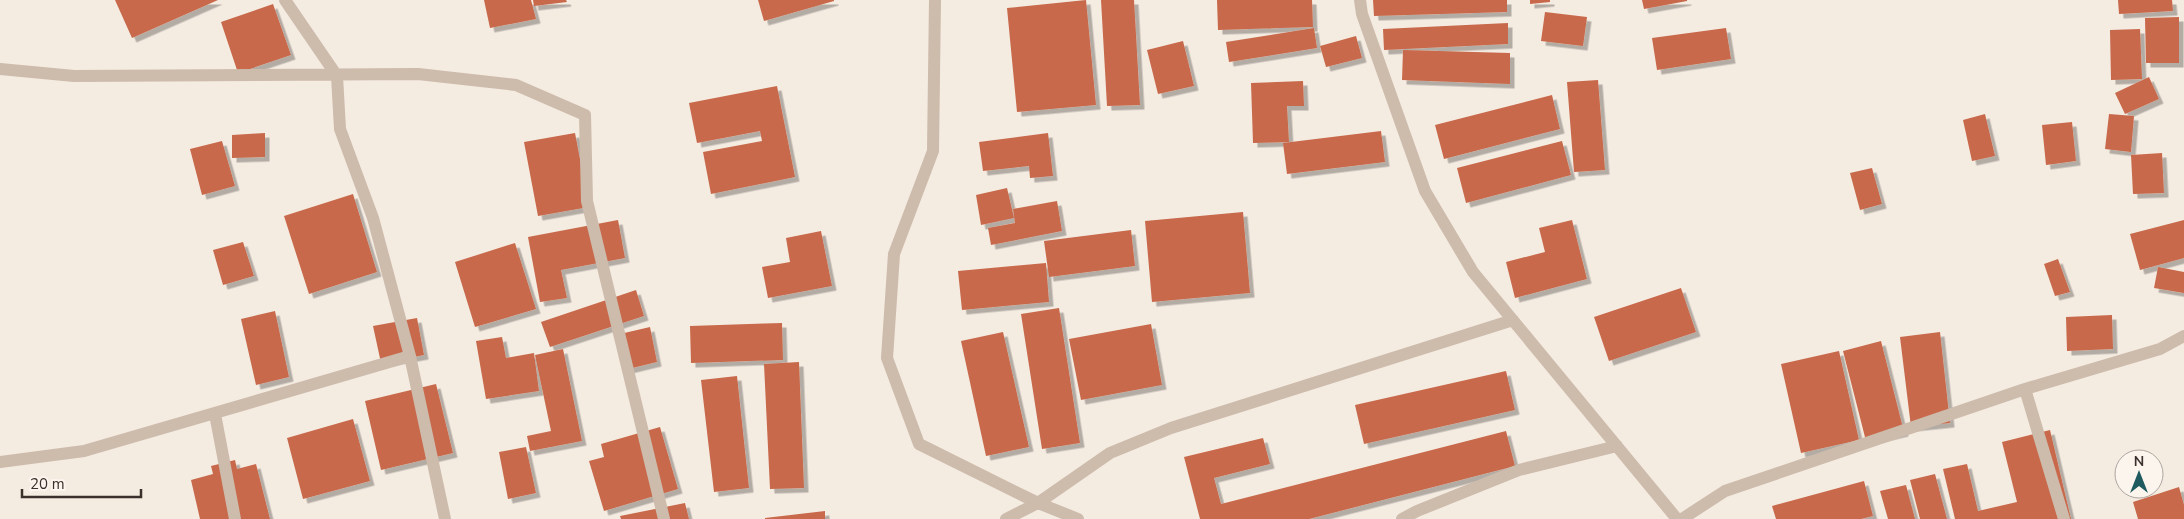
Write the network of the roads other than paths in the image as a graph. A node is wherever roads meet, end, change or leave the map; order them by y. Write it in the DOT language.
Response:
graph roads {
  1 [pos="285,0"];
  2 [pos="935,0"];
  3 [pos="1360,0"];
  4 [pos="0,69"];
  5 [pos="336,76"];
  6 [pos="1513,320"];
  7 [pos="2184,336"];
  8 [pos="410,356"];
  9 [pos="2025,389"];
  10 [pos="215,414"];
  11 [pos="1617,446"];
  12 [pos="0,462"];
  13 [pos="1038,503"];
  14 [pos="235,519"];
  15 [pos="445,519"];
  16 [pos="664,519"];
  17 [pos="1006,519"];
  18 [pos="1078,519"];
  19 [pos="1402,519"];
  20 [pos="1677,519"];
  21 [pos="1682,519"];
  22 [pos="2064,519"];
  1 -- 5 [label="street"];
  2 -- 13 [label="street"];
  3 -- 6 [label="street"];
  4 -- 5 [label="street"];
  5 -- 8 [label="street"];
  5 -- 16 [label="street"];
  6 -- 11 [label="street"];
  6 -- 13 [label="street"];
  7 -- 9 [label="street"];
  8 -- 10 [label="street"];
  8 -- 15 [label="street"];
  9 -- 21 [label="street"];
  9 -- 22 [label="street"];
  10 -- 12 [label="street"];
  10 -- 14 [label="street"];
  11 -- 19 [label="street"];
  11 -- 20 [label="street"];
  13 -- 17 [label="street"];
  13 -- 18 [label="street"];
}
